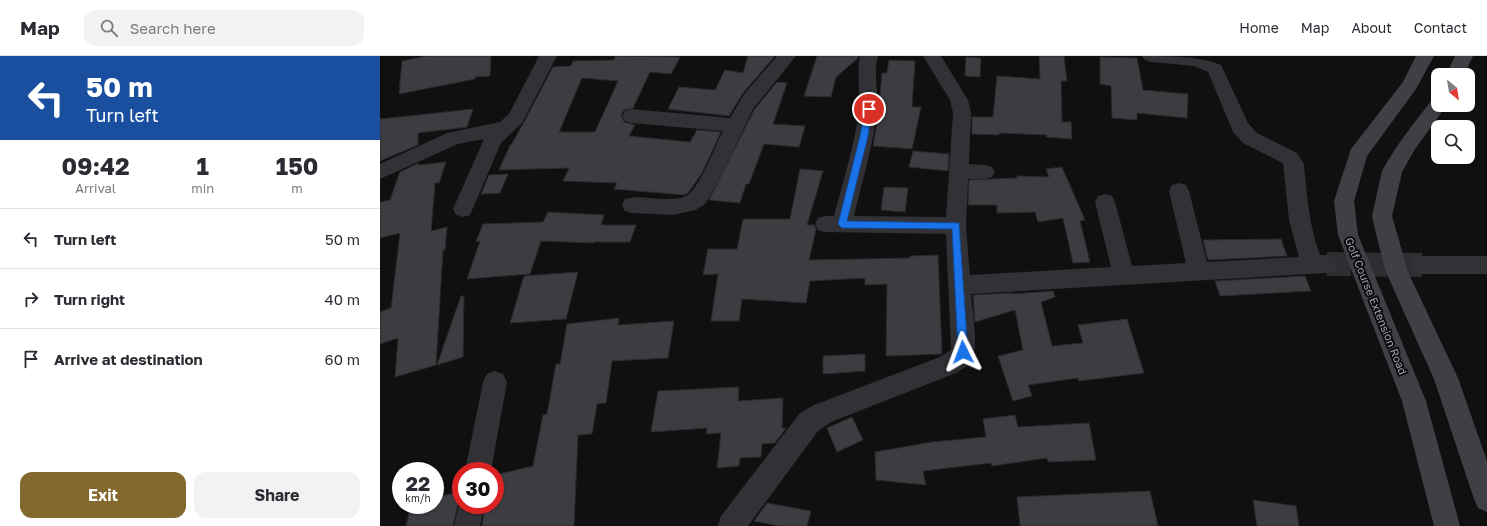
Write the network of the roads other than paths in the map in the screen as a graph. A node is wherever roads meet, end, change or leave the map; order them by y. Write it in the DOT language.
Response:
graph roads {
  1 [pos="548,56"];
  2 [pos="787,56"];
  3 [pos="869,56"];
  4 [pos="879,56"];
  5 [pos="932,56"];
  6 [pos="1151,56"];
  7 [pos="1425,56"];
  8 [pos="1464,56"];
  9 [pos="1458,68"];
  10 [pos="876,75"];
  11 [pos="1433,112"];
  12 [pos="631,116"];
  13 [pos="735,125"];
  14 [pos="504,128"];
  15 [pos="958,171"];
  16 [pos="380,172"];
  17 [pos="985,172"];
  18 [pos="1179,191"];
  19 [pos="1105,202"];
  20 [pos="632,205"];
  21 [pos="463,209"];
  22 [pos="956,226"];
  23 [pos="1487,264"];
  24 [pos="1422,265"];
  25 [pos="1199,271"];
  26 [pos="1124,276"];
  27 [pos="959,288"];
  28 [pos="495,382"];
  29 [pos="480,462"];
  30 [pos="1487,499"];
  31 [pos="469,514"];
  32 [pos="467,526"];
  33 [pos="731,526"];
  34 [pos="1447,526"];
  1 -- 14 [label="street"];
  2 -- 13 [label="street"];
  3 -- 22 [label="street"];
  4 -- 10 [label="street"];
  5 -- 15 [label="street"];
  6 -- 25 [label="street"];
  7 -- 34 [label="main road, Golf Course Extension Road"];
  8 -- 9 [label="main road"];
  11 -- 30 [label="main road"];
  12 -- 13 [label="street"];
  13 -- 20 [label="street"];
  14 -- 16 [label="street"];
  14 -- 21 [label="street"];
  15 -- 17 [label="street"];
  15 -- 22 [label="street"];
  18 -- 25 [label="street"];
  19 -- 26 [label="street"];
  22 -- 27 [label="street"];
  23 -- 24 [label="street"];
  25 -- 26 [label="street"];
  26 -- 27 [label="street"];
  27 -- 33 [label="street"];
  28 -- 29 [label="street"];
  31 -- 32 [label="street"];
}
